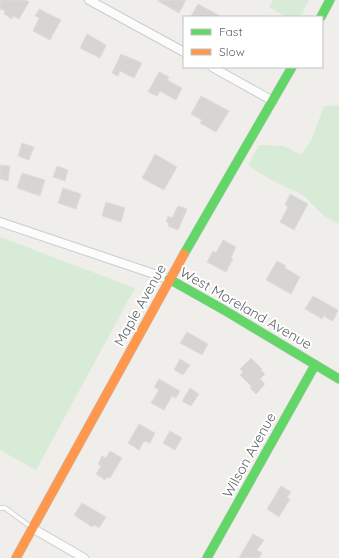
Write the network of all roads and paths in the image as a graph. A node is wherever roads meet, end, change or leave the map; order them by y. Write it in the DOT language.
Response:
graph roads {
  1 [pos="89,0"];
  2 [pos="330,0"];
  3 [pos="322,16"];
  4 [pos="183,51"];
  5 [pos="214,68"];
  6 [pos="291,68"];
  7 [pos="273,101"];
  8 [pos="0,222"];
  9 [pos="169,279"];
  10 [pos="315,365"];
  11 [pos="339,379"];
  12 [pos="0,508"];
  13 [pos="32,528"];
  14 [pos="16,558"];
  15 [pos="84,558"];
  16 [pos="207,558"];
  1 -- 4 [label="street"];
  2 -- 3 [label="street"];
  5 -- 7 [label="street"];
  6 -- 7 [label="street, Maple Avenue"];
  7 -- 9 [label="street, Maple Avenue"];
  8 -- 9 [label="street, West Moreland Avenue"];
  9 -- 10 [label="street, West Moreland Avenue"];
  9 -- 13 [label="street, Maple Avenue"];
  10 -- 11 [label="street, West Moreland Avenue"];
  10 -- 16 [label="street, Wilson Avenue"];
  12 -- 13 [label="lane"];
  13 -- 14 [label="street, Maple Avenue"];
  13 -- 15 [label="street"];
}
